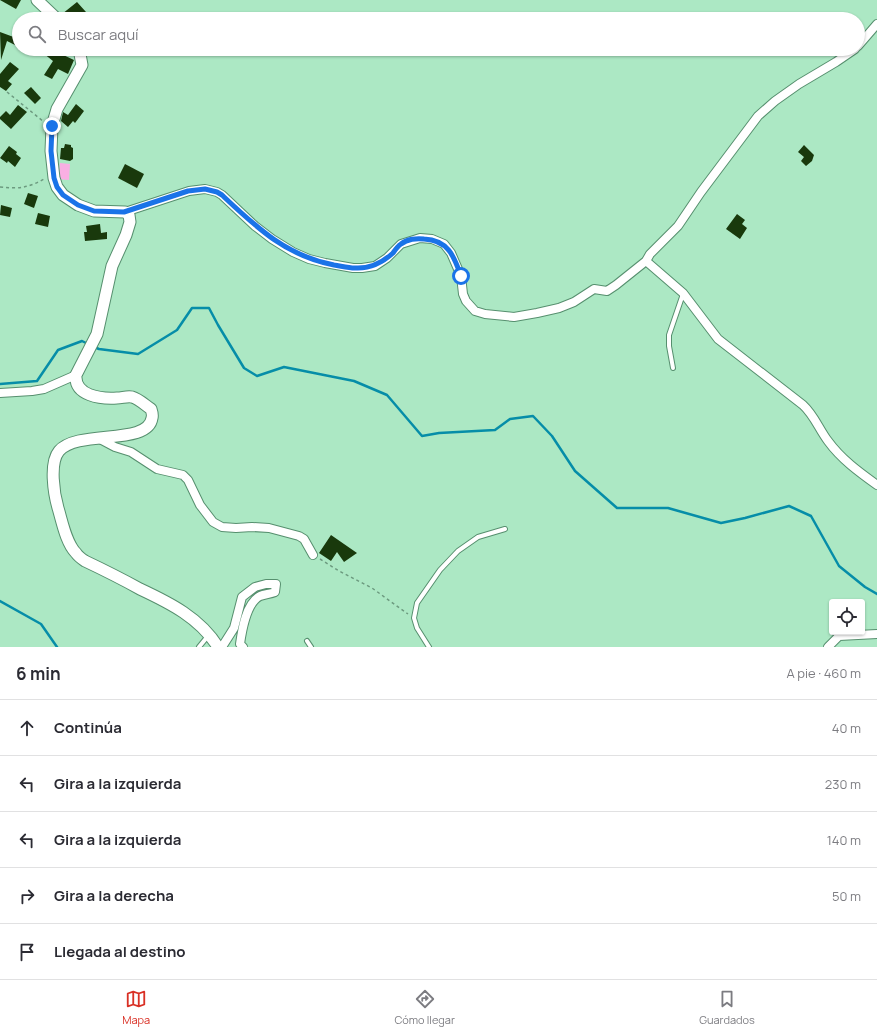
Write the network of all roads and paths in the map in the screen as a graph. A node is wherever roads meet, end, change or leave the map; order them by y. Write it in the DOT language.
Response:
graph roads {
  1 [pos="37,0"];
  2 [pos="50,12"];
  3 [pos="877,24"];
  4 [pos="865,38"];
  5 [pos="80,56"];
  6 [pos="845,56"];
  7 [pos="7,92"];
  8 [pos="52,128"];
  9 [pos="53,173"];
  10 [pos="0,187"];
  11 [pos="124,212"];
  12 [pos="646,261"];
  13 [pos="683,293"];
  14 [pos="673,368"];
  15 [pos="76,376"];
  16 [pos="0,393"];
  17 [pos="98,438"];
  18 [pos="877,485"];
  19 [pos="505,529"];
  20 [pos="313,555"];
  21 [pos="414,618"];
  22 [pos="210,634"];
  23 [pos="877,634"];
  24 [pos="307,641"];
  25 [pos="199,647"];
  26 [pos="218,647"];
  27 [pos="222,647"];
  28 [pos="243,647"];
  29 [pos="311,647"];
  30 [pos="430,647"];
  31 [pos="828,647"];
  1 -- 2 [label="street"];
  3 -- 4 [label="street"];
  5 -- 8 [label="street"];
  6 -- 12 [label="street"];
  7 -- 8 [label="path"];
  8 -- 9 [label="street"];
  9 -- 10 [label="path"];
  9 -- 11 [label="street"];
  11 -- 12 [label="street"];
  11 -- 15 [label="street"];
  12 -- 13 [label="street"];
  13 -- 14 [label="lane"];
  13 -- 18 [label="street"];
  15 -- 16 [label="street"];
  15 -- 17 [label="street"];
  17 -- 20 [label="street"];
  17 -- 22 [label="street"];
  19 -- 21 [label="lane"];
  20 -- 21 [label="path"];
  21 -- 30 [label="lane"];
  22 -- 25 [label="lane"];
  22 -- 26 [label="street"];
  23 -- 31 [label="street"];
  24 -- 29 [label="lane"];
  27 -- 28 [label="street"];
}
